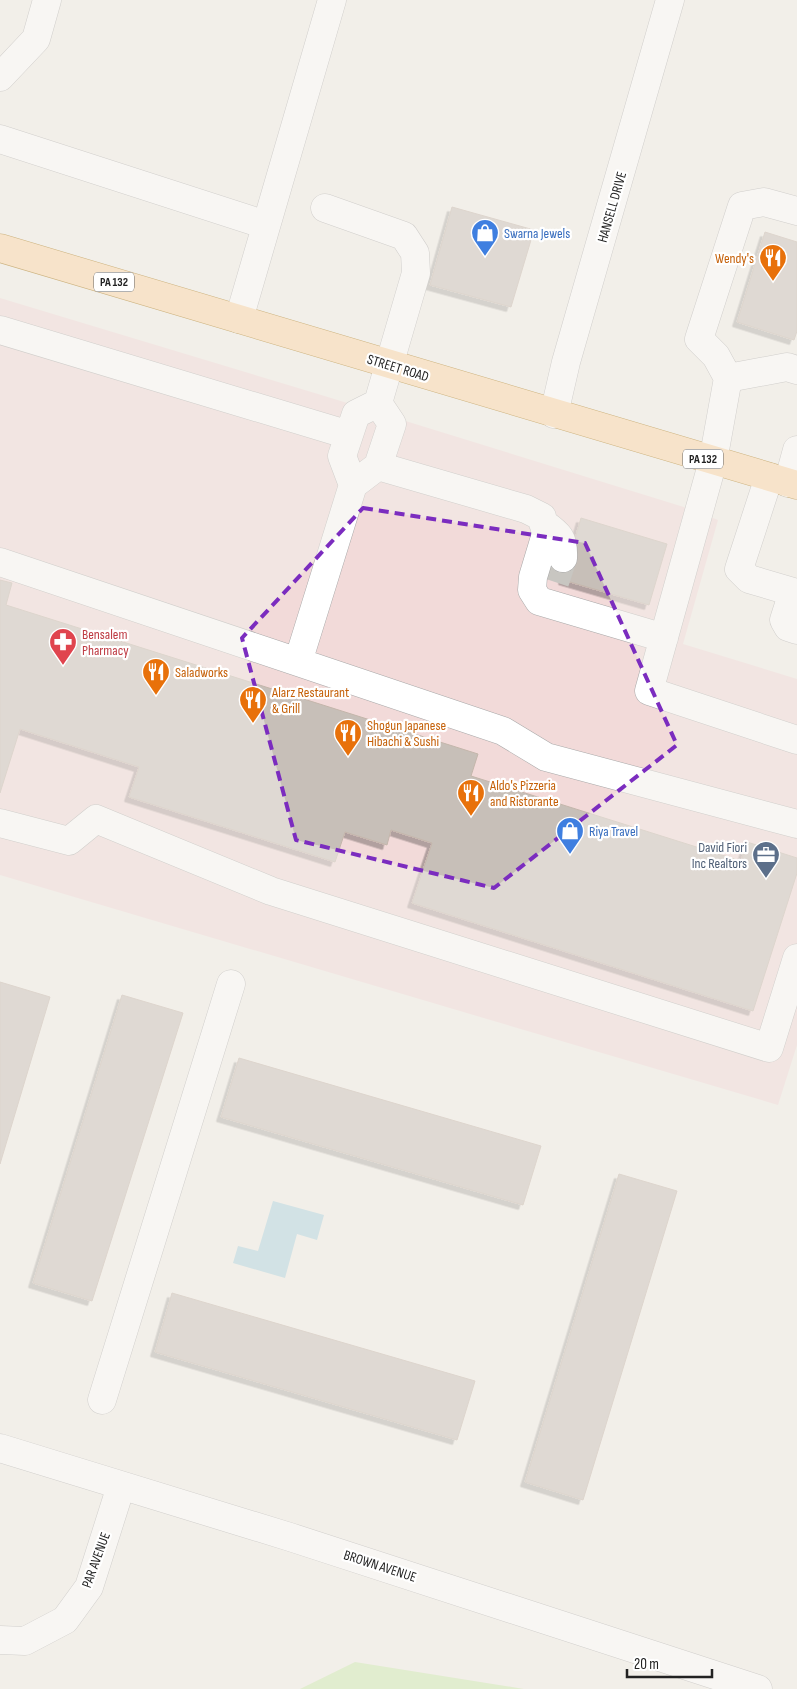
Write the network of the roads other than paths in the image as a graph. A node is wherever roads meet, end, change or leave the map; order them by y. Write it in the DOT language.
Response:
graph roads {
  1 [pos="48,0"];
  2 [pos="332,0"];
  3 [pos="670,0"];
  4 [pos="0,77"];
  5 [pos="0,139"];
  6 [pos="325,208"];
  7 [pos="797,211"];
  8 [pos="266,225"];
  9 [pos="0,248"];
  10 [pos="239,319"];
  11 [pos="0,330"];
  12 [pos="391,366"];
  13 [pos="797,370"];
  14 [pos="728,378"];
  15 [pos="378,403"];
  16 [pos="554,414"];
  17 [pos="349,435"];
  18 [pos="797,450"];
  19 [pos="713,461"];
  20 [pos="378,466"];
  21 [pos="785,482"];
  22 [pos="353,485"];
  23 [pos="543,523"];
  24 [pos="0,562"];
  25 [pos="555,581"];
  26 [pos="795,586"];
  27 [pos="797,630"];
  28 [pos="664,638"];
  29 [pos="298,662"];
  30 [pos="797,740"];
  31 [pos="0,823"];
  32 [pos="797,824"];
  33 [pos="797,958"];
  34 [pos="231,984"];
  35 [pos="102,1400"];
  36 [pos="0,1448"];
  37 [pos="121,1486"];
  38 [pos="0,1640"];
  39 [pos="758,1689"];
  1 -- 4 [label="street"];
  2 -- 8 [label="street"];
  3 -- 16 [label="street, HANSELL DRIVE"];
  5 -- 8 [label="street"];
  6 -- 12 [label="street"];
  7 -- 14 [label="street"];
  8 -- 10 [label="street"];
  9 -- 10 [label="main road, STREET ROAD / PA 132"];
  10 -- 12 [label="main road, STREET ROAD / PA 132"];
  11 -- 17 [label="street"];
  12 -- 15 [label="street"];
  12 -- 16 [label="main road, STREET ROAD / PA 132"];
  13 -- 14 [label="street"];
  14 -- 19 [label="street"];
  15 -- 17 [label="street"];
  15 -- 20 [label="street"];
  16 -- 19 [label="main road, STREET ROAD / PA 132"];
  17 -- 22 [label="street"];
  18 -- 21 [label="street"];
  19 -- 21 [label="main road, STREET ROAD / PA 132"];
  19 -- 28 [label="street"];
  20 -- 22 [label="street"];
  20 -- 23 [label="street"];
  21 -- 26 [label="street"];
  22 -- 29 [label="street"];
  23 -- 25 [label="street"];
  23 -- 25 [label="street"];
  24 -- 29 [label="street"];
  25 -- 28 [label="street"];
  26 -- 27 [label="street"];
  28 -- 30 [label="street"];
  29 -- 32 [label="street"];
  31 -- 33 [label="street"];
  34 -- 35 [label="street"];
  36 -- 37 [label="street, BROWN AVENUE"];
  37 -- 38 [label="street, PAR AVENUE"];
  37 -- 39 [label="street, BROWN AVENUE"];
}
